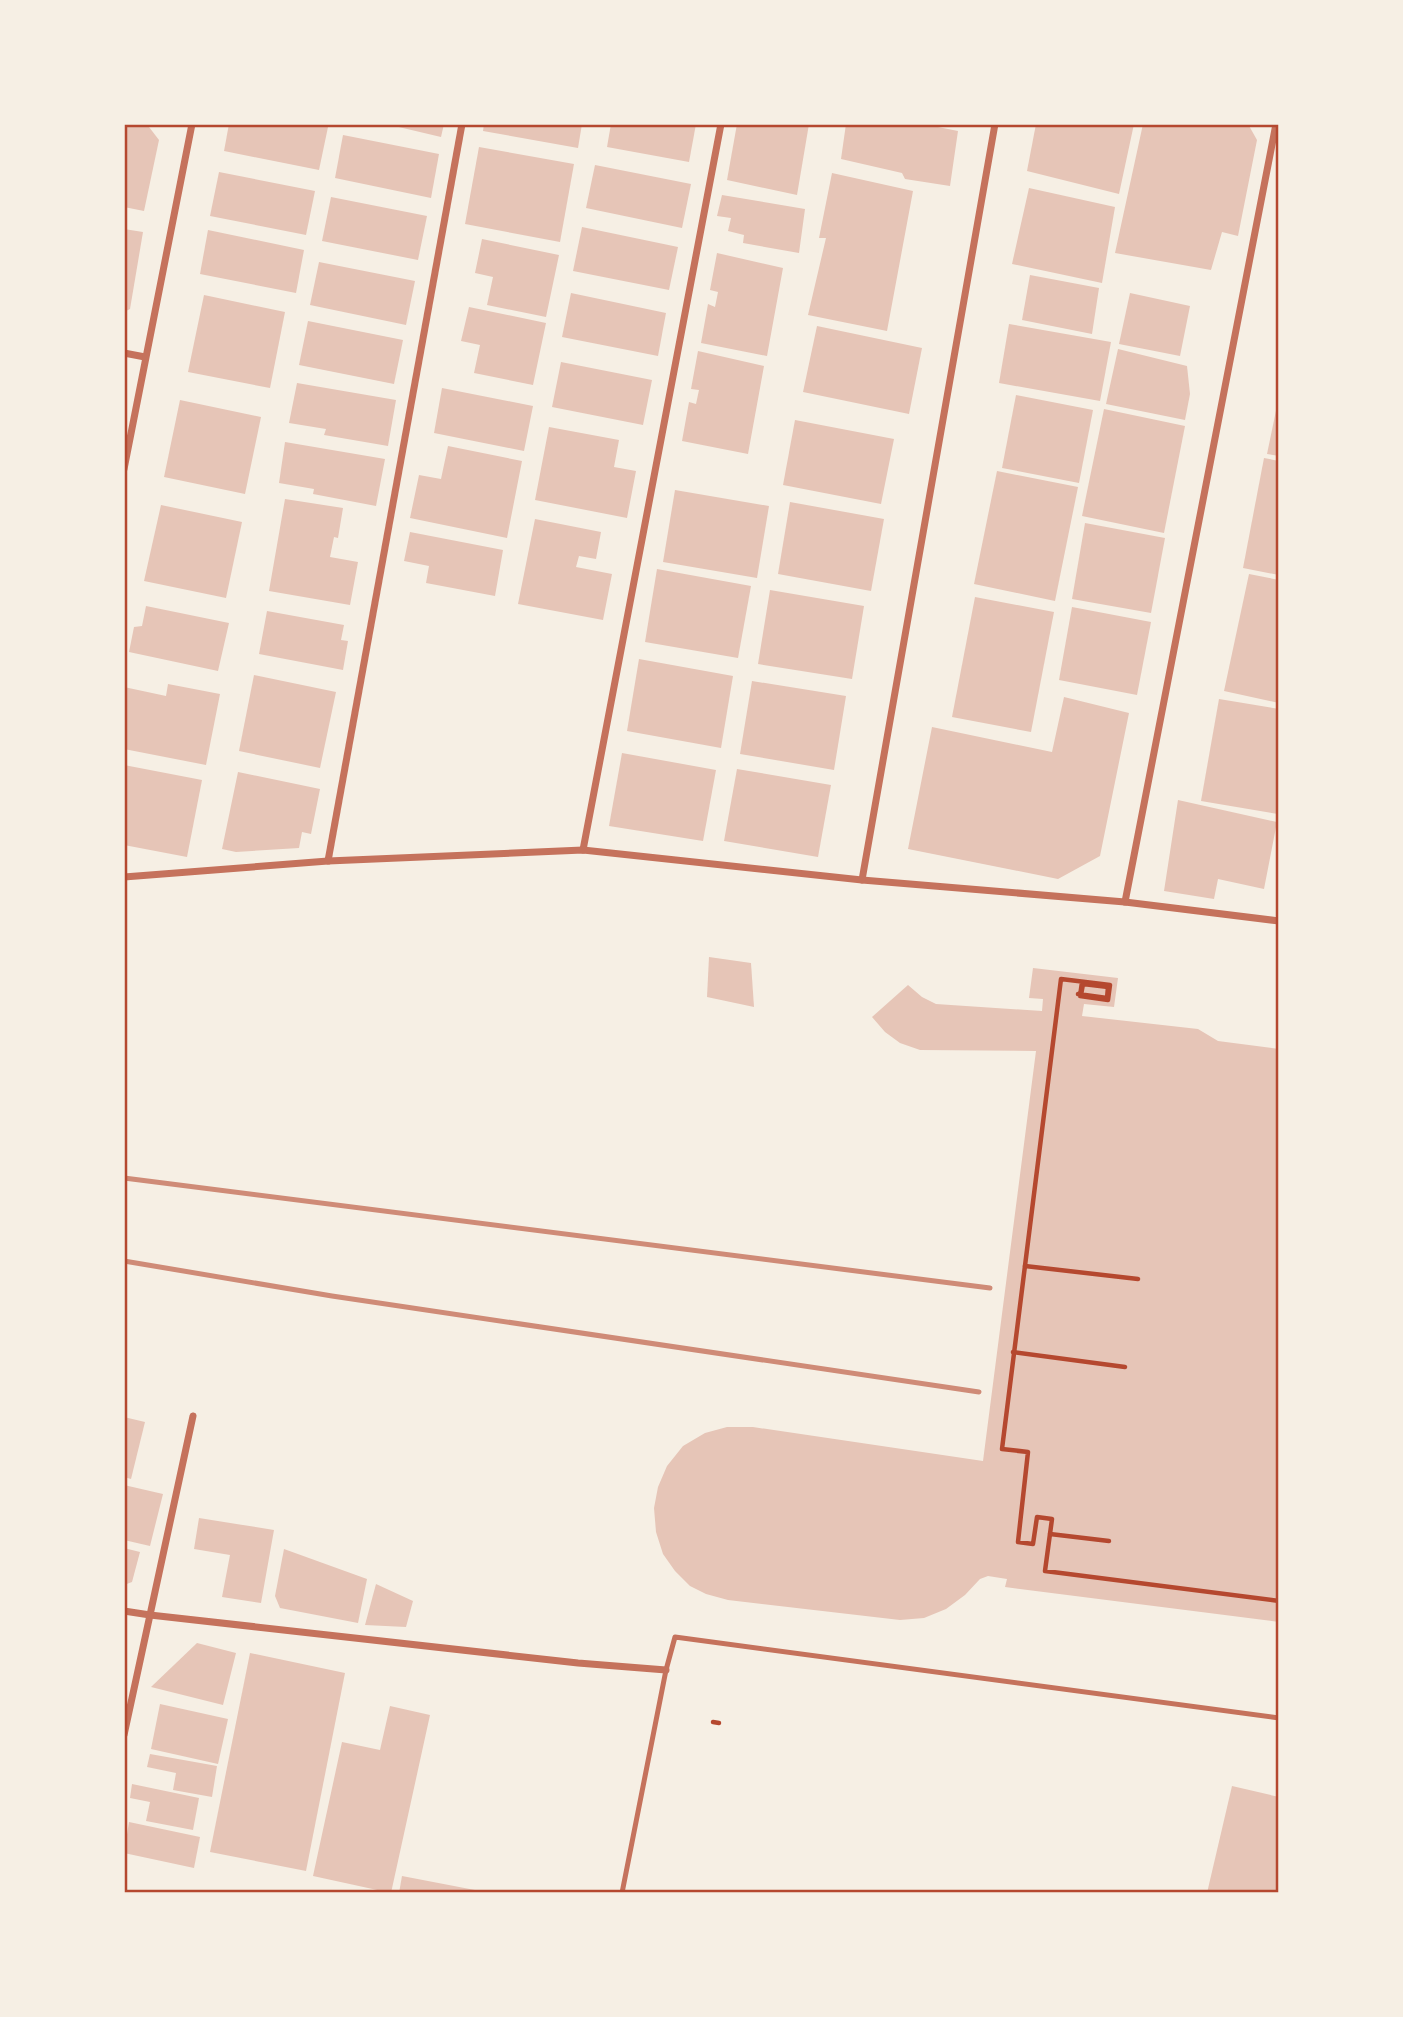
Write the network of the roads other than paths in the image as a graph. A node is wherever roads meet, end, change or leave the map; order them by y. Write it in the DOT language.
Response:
graph roads {
  1 [pos="192,124"];
  2 [pos="462,124"];
  3 [pos="721,124"];
  4 [pos="995,124"];
  5 [pos="1276,124"];
  6 [pos="124,352"];
  7 [pos="145,356"];
  8 [pos="124,469"];
  9 [pos="583,850"];
  10 [pos="328,860"];
  11 [pos="124,877"];
  12 [pos="862,880"];
  13 [pos="1125,902"];
  14 [pos="1279,921"];
  15 [pos="193,1416"];
  16 [pos="124,1611"];
  17 [pos="150,1615"];
  18 [pos="666,1671"];
  19 [pos="1279,1718"];
  20 [pos="124,1735"];
  21 [pos="622,1893"];
  1 -- 7 [label="street"];
  2 -- 10 [label="street"];
  3 -- 9 [label="street"];
  4 -- 12 [label="street"];
  5 -- 13 [label="street"];
  6 -- 7 [label="street"];
  7 -- 8 [label="street"];
  9 -- 10 [label="street"];
  9 -- 12 [label="street"];
  10 -- 11 [label="street"];
  12 -- 13 [label="street"];
  13 -- 14 [label="street"];
  15 -- 17 [label="street"];
  16 -- 17 [label="street"];
  17 -- 18 [label="street"];
  17 -- 20 [label="street"];
  18 -- 19 [label="lane"];
  18 -- 21 [label="lane"];
}
